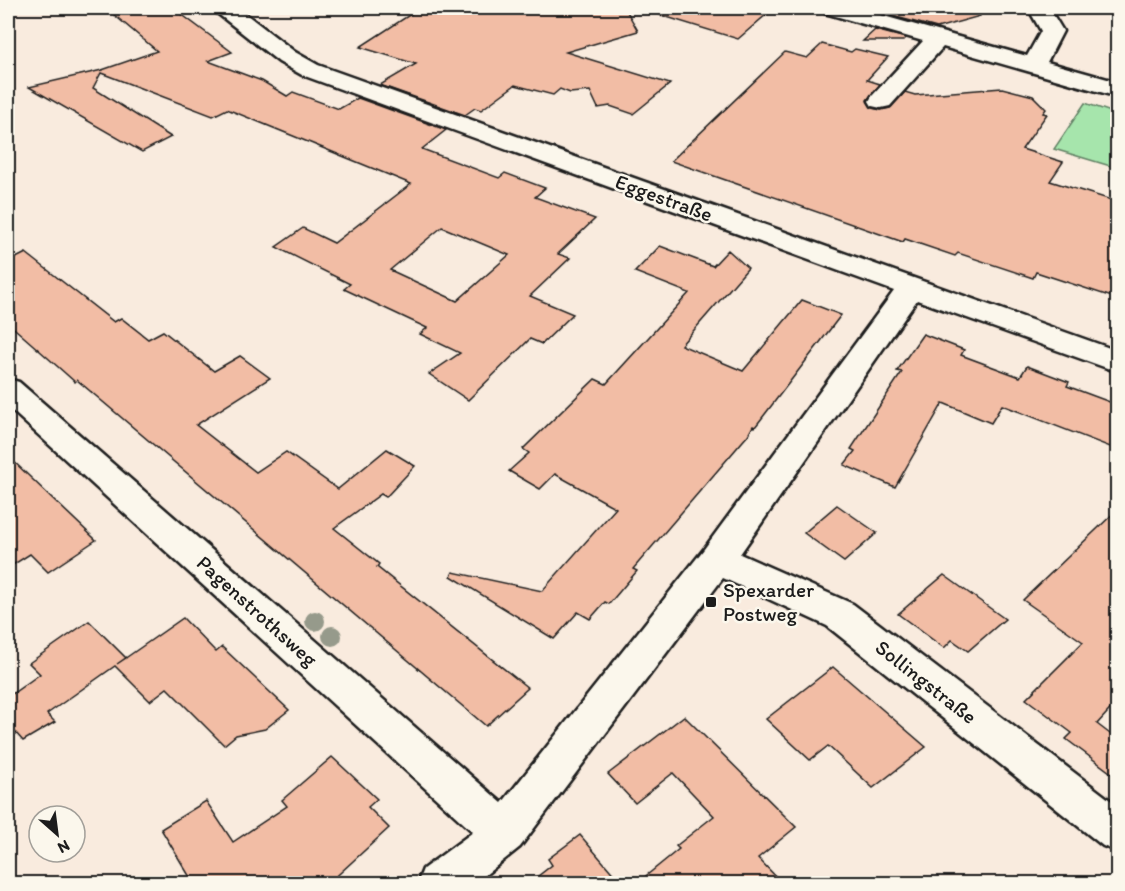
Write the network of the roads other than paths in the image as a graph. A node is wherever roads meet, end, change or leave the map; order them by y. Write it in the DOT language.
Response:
graph roads {
  1 [pos="225,8"];
  2 [pos="833,8"];
  3 [pos="1039,8"];
  4 [pos="938,38"];
  5 [pos="1034,64"];
  6 [pos="1118,90"];
  7 [pos="881,101"];
  8 [pos="911,288"];
  9 [pos="1118,362"];
  10 [pos="8,390"];
  11 [pos="717,559"];
  12 [pos="1118,832"];
  13 [pos="506,833"];
  14 [pos="439,884"];
  1 -- 8 [label="street, Eggestraße"];
  2 -- 4 [label="street"];
  3 -- 5 [label="street"];
  4 -- 5 [label="street"];
  4 -- 7 [label="street"];
  5 -- 6 [label="street"];
  8 -- 9 [label="street, Eggestraße"];
  8 -- 11 [label="street"];
  10 -- 13 [label="street, Pagenstrothsweg"];
  11 -- 12 [label="street, Sollingstraße"];
  11 -- 13 [label="street"];
  13 -- 14 [label="street"];
}
